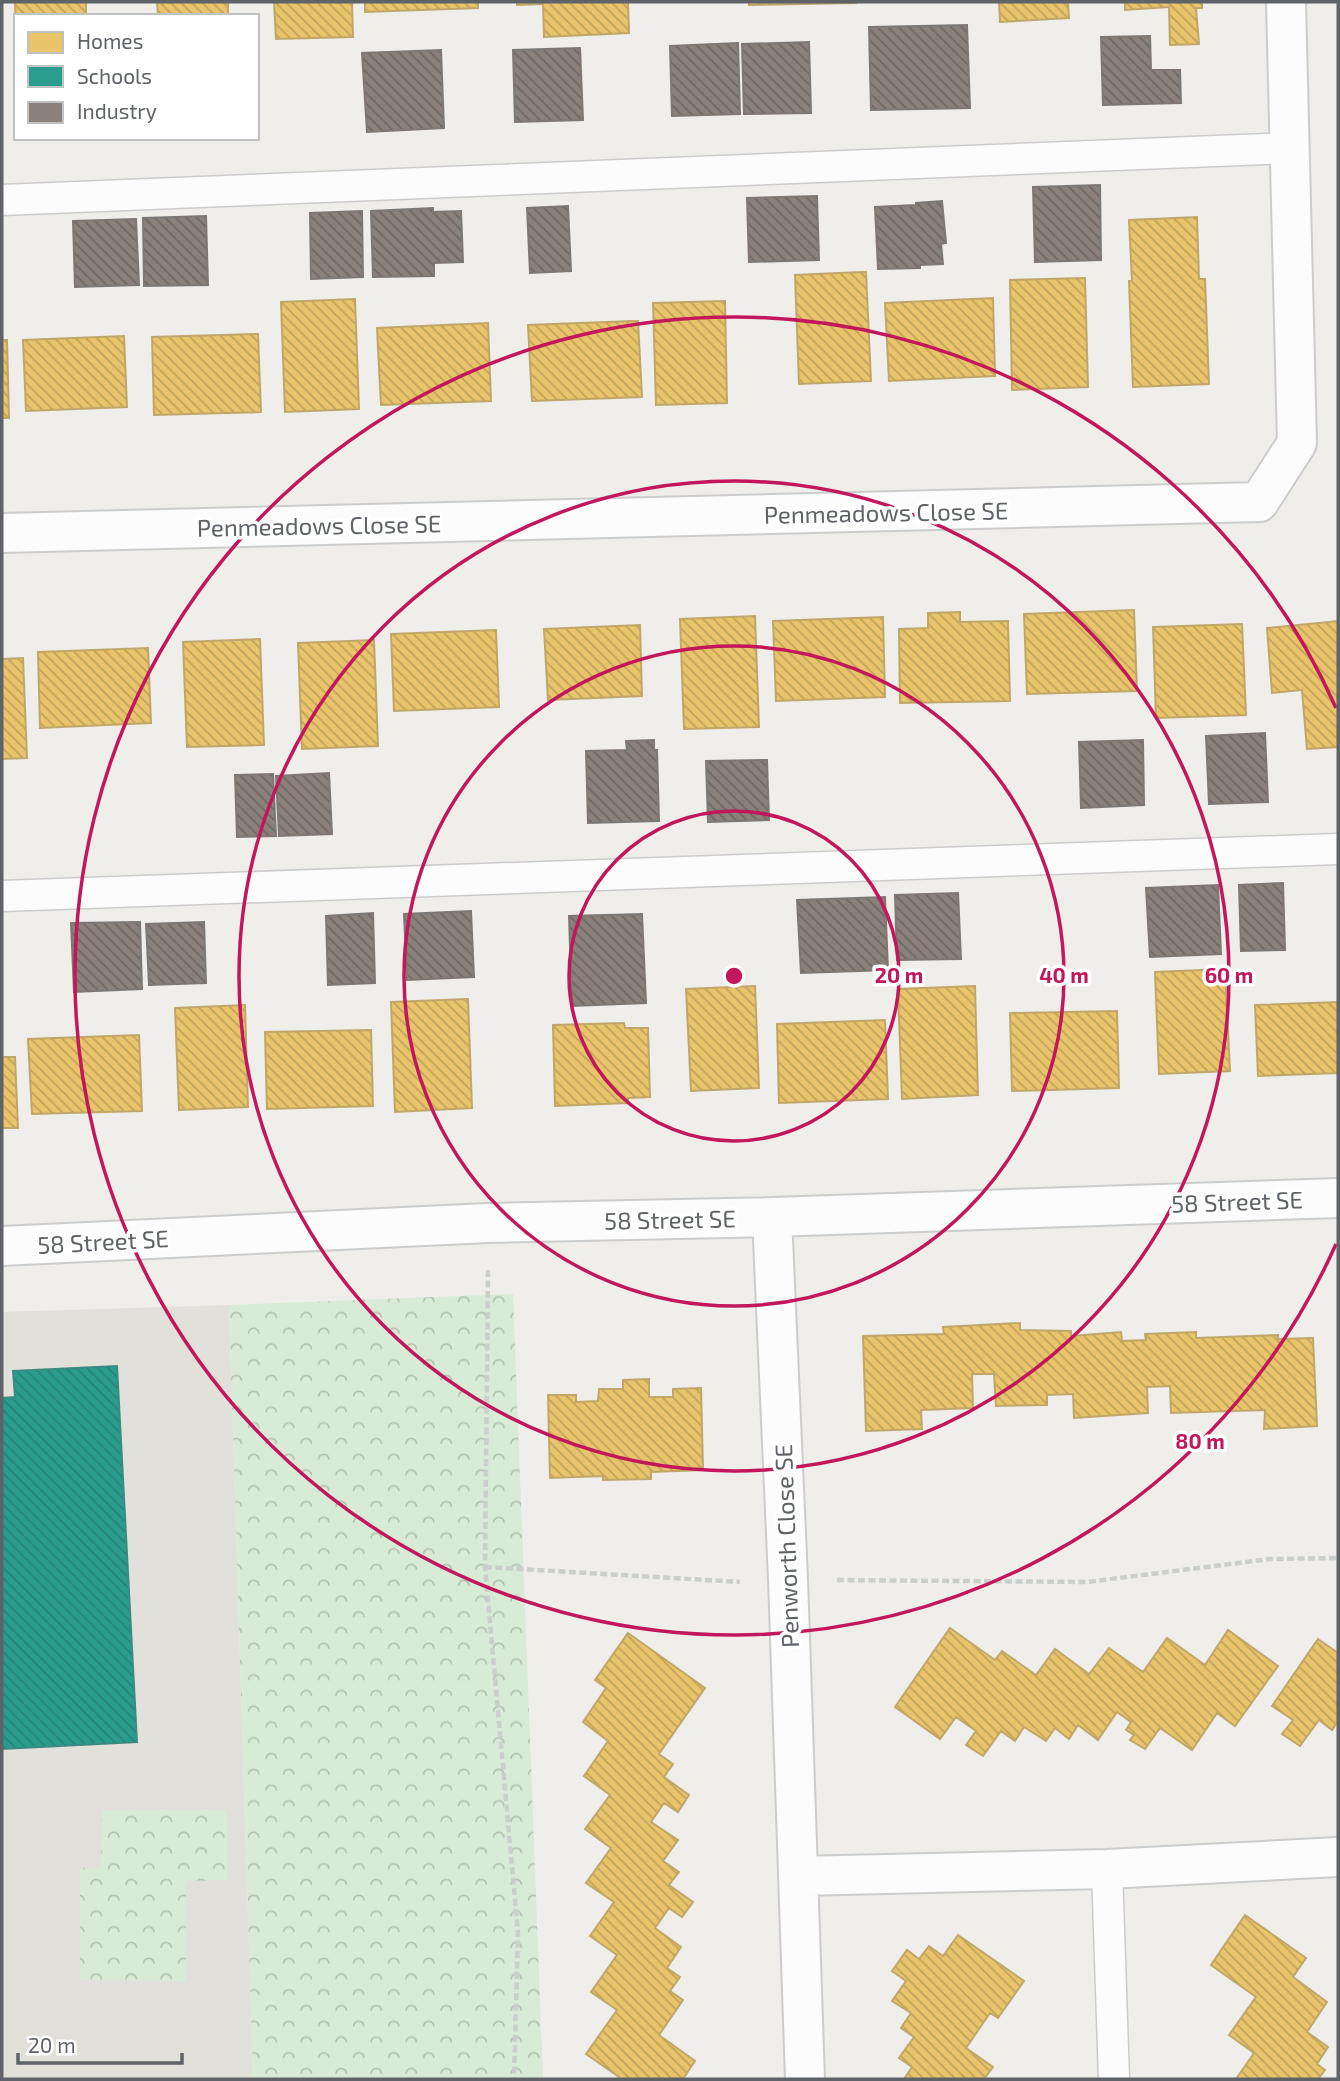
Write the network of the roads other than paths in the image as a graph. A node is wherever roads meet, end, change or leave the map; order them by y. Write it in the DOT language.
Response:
graph roads {
  1 [pos="1286,2"];
  2 [pos="1290,148"];
  3 [pos="2,200"];
  4 [pos="2,533"];
  5 [pos="1338,849"];
  6 [pos="2,896"];
  7 [pos="1338,1198"];
  8 [pos="772,1217"];
  9 [pos="2,1246"];
  10 [pos="1338,1857"];
  11 [pos="1107,1869"];
  12 [pos="798,1875"];
  13 [pos="805,2079"];
  14 [pos="1114,2079"];
  1 -- 2 [label="street, Penmeadows Close SE"];
  2 -- 3 [label="lane"];
  2 -- 4 [label="street, Penmeadows Close SE"];
  5 -- 6 [label="lane"];
  7 -- 8 [label="street, 58 Street SE"];
  8 -- 9 [label="street, 58 Street SE"];
  8 -- 12 [label="street, Penworth Close SE"];
  10 -- 11 [label="street"];
  11 -- 12 [label="street"];
  11 -- 14 [label="lane"];
  12 -- 13 [label="street, Penworth Close SE"];
}
